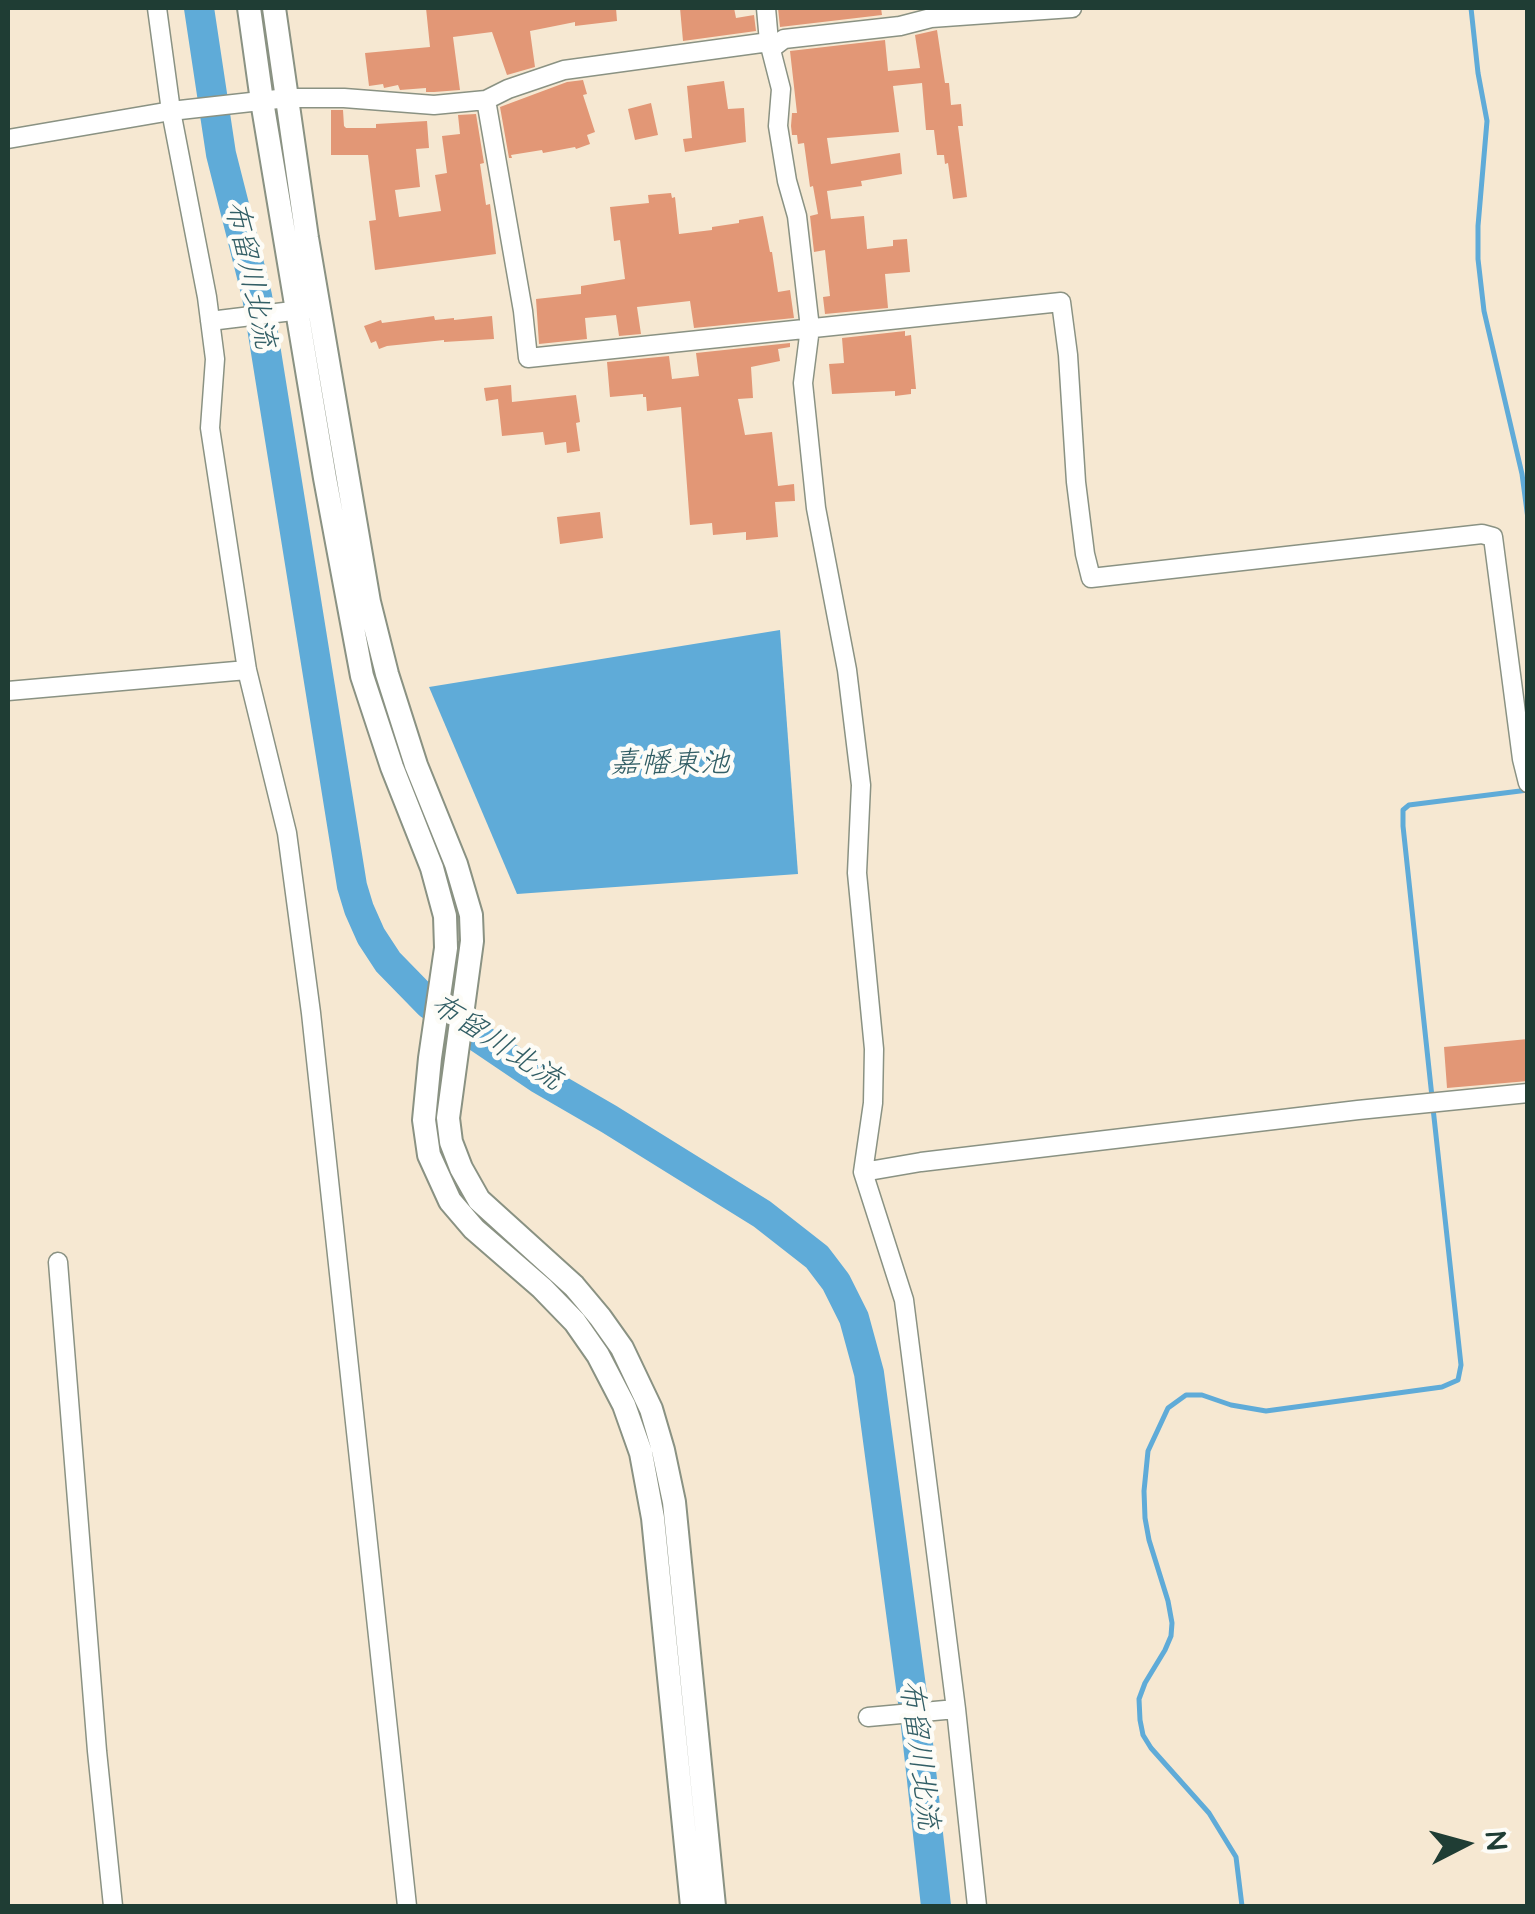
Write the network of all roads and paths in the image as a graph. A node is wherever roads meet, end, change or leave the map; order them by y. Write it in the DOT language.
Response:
graph roads {
  1 [pos="157,8"];
  2 [pos="249,8"];
  3 [pos="274,8"];
  4 [pos="766,8"];
  5 [pos="1072,8"];
  6 [pos="771,45"];
  7 [pos="286,98"];
  8 [pos="486,100"];
  9 [pos="254,101"];
  10 [pos="176,110"];
  11 [pos="8,139"];
  12 [pos="300,310"];
  13 [pos="214,320"];
  14 [pos="810,328"];
  15 [pos="247,670"];
  16 [pos="8,691"];
  17 [pos="1528,783"];
  18 [pos="1528,1093"];
  19 [pos="863,1172"];
  20 [pos="58,1262"];
  21 [pos="949,1710"];
  22 [pos="868,1717"];
  23 [pos="113,1906"];
  24 [pos="407,1906"];
  25 [pos="692,1906"];
  26 [pos="714,1906"];
  27 [pos="977,1906"];
  1 -- 10 [label="street"];
  2 -- 9 [label="street"];
  3 -- 7 [label="street"];
  4 -- 6 [label="street"];
  5 -- 6 [label="street"];
  6 -- 8 [label="street"];
  6 -- 14 [label="street"];
  7 -- 8 [label="street"];
  7 -- 9 [label="street"];
  7 -- 12 [label="street"];
  8 -- 14 [label="street"];
  9 -- 10 [label="street"];
  9 -- 12 [label="street"];
  10 -- 11 [label="street"];
  10 -- 13 [label="street"];
  12 -- 13 [label="street"];
  12 -- 25 [label="street"];
  12 -- 26 [label="street"];
  13 -- 15 [label="street"];
  14 -- 17 [label="street"];
  14 -- 19 [label="street"];
  15 -- 16 [label="street"];
  15 -- 24 [label="street"];
  18 -- 19 [label="street"];
  19 -- 21 [label="street"];
  20 -- 23 [label="street"];
  21 -- 22 [label="street"];
  21 -- 27 [label="street"];
}
